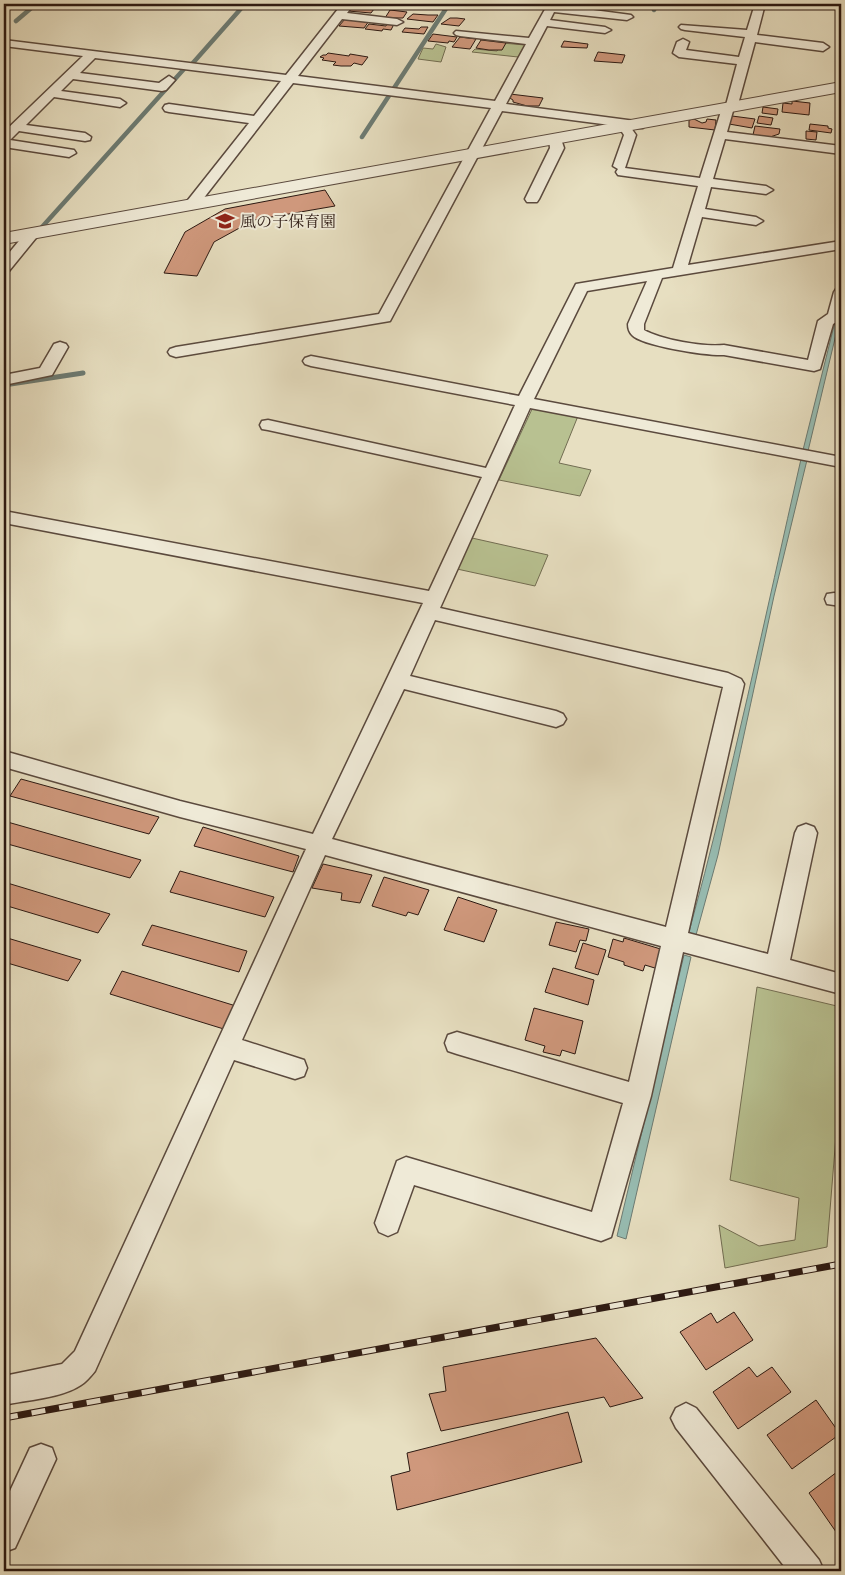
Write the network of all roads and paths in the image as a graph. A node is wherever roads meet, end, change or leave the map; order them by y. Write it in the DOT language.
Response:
graph roads {
  1 [pos="348,4"];
  2 [pos="760,4"];
  3 [pos="552,6"];
  4 [pos="339,15"];
  5 [pos="626,17"];
  6 [pos="397,22"];
  7 [pos="543,22"];
  8 [pos="685,27"];
  9 [pos="606,30"];
  10 [pos="460,33"];
  11 [pos="751,36"];
  12 [pos="534,42"];
  13 [pos="683,42"];
  14 [pos="4,43"];
  15 [pos="823,47"];
  16 [pos="92,54"];
  17 [pos="744,60"];
  18 [pos="145,61"];
  19 [pos="70,75"];
  20 [pos="289,79"];
  21 [pos="168,80"];
  22 [pos="124,82"];
  23 [pos="841,88"];
  24 [pos="51,93"];
  25 [pos="120,103"];
  26 [pos="498,106"];
  27 [pos="169,108"];
  28 [pos="729,108"];
  29 [pos="256,120"];
  30 [pos="632,126"];
  31 [pos="16,127"];
  32 [pos="721,134"];
  33 [pos="85,137"];
  34 [pos="4,139"];
  35 [pos="555,139"];
  36 [pos="4,143"];
  37 [pos="841,150"];
  38 [pos="69,153"];
  39 [pos="472,154"];
  40 [pos="706,183"];
  41 [pos="766,190"];
  42 [pos="532,199"];
  43 [pos="191,205"];
  44 [pos="697,212"];
  45 [pos="756,220"];
  46 [pos="33,234"];
  47 [pos="4,239"];
  48 [pos="841,245"];
  49 [pos="4,268"];
  50 [pos="679,272"];
  51 [pos="656,276"];
  52 [pos="841,292"];
  53 [pos="60,346"];
  54 [pos="176,352"];
  55 [pos="311,361"];
  56 [pos="4,380"];
  57 [pos="524,401"];
  58 [pos="268,425"];
  59 [pos="841,462"];
  60 [pos="491,474"];
  61 [pos="4,517"];
  62 [pos="432,605"];
  63 [pos="398,680"];
  64 [pos="556,718"];
  65 [pos="4,759"];
  66 [pos="806,833"];
  67 [pos="319,844"];
  68 [pos="676,940"];
  69 [pos="777,967"];
  70 [pos="841,984"];
  71 [pos="457,1043"];
  72 [pos="228,1047"];
  73 [pos="295,1068"];
  74 [pos="638,1096"];
  75 [pos="388,1223"];
  76 [pos="4,1390"];
  77 [pos="686,1418"];
  78 [pos="41,1459"];
  79 [pos="4,1538"];
  80 [pos="808,1571"];
  1 -- 4 [label="street"];
  2 -- 11 [label="street"];
  3 -- 5 [label="street"];
  3 -- 7 [label="street"];
  4 -- 6 [label="street"];
  4 -- 20 [label="street"];
  7 -- 9 [label="street"];
  7 -- 12 [label="street"];
  8 -- 11 [label="street"];
  10 -- 12 [label="street"];
  11 -- 15 [label="street"];
  11 -- 17 [label="street"];
  12 -- 26 [label="street"];
  13 -- 17 [label="street"];
  14 -- 16 [label="street"];
  16 -- 18 [label="street"];
  16 -- 19 [label="street"];
  17 -- 28 [label="street"];
  18 -- 20 [label="street"];
  18 -- 22 [label="street"];
  19 -- 22 [label="street"];
  19 -- 24 [label="street"];
  20 -- 26 [label="street"];
  20 -- 29 [label="street"];
  21 -- 22 [label="street"];
  23 -- 28 [label="street"];
  24 -- 25 [label="street"];
  24 -- 31 [label="street"];
  26 -- 30 [label="street"];
  26 -- 39 [label="street"];
  27 -- 29 [label="street"];
  28 -- 30 [label="street"];
  28 -- 32 [label="street"];
  29 -- 43 [label="street"];
  30 -- 35 [label="street"];
  30 -- 40 [label="street"];
  31 -- 33 [label="street"];
  31 -- 34 [label="street"];
  32 -- 37 [label="street"];
  32 -- 40 [label="street"];
  35 -- 39 [label="street"];
  35 -- 42 [label="street"];
  36 -- 38 [label="street"];
  39 -- 43 [label="street"];
  39 -- 54 [label="street"];
  40 -- 41 [label="street"];
  40 -- 44 [label="street"];
  43 -- 46 [label="street"];
  44 -- 45 [label="street"];
  44 -- 50 [label="street"];
  46 -- 47 [label="street"];
  46 -- 49 [label="street"];
  48 -- 50 [label="street"];
  50 -- 51 [label="street"];
  51 -- 52 [label="street"];
  51 -- 57 [label="street"];
  53 -- 56 [label="street"];
  55 -- 57 [label="street"];
  57 -- 59 [label="street"];
  57 -- 60 [label="street"];
  58 -- 60 [label="street"];
  60 -- 62 [label="street"];
  61 -- 62 [label="street"];
  62 -- 63 [label="street"];
  62 -- 68 [label="street"];
  63 -- 64 [label="street"];
  63 -- 67 [label="street"];
  65 -- 67 [label="street"];
  66 -- 69 [label="street"];
  67 -- 68 [label="street"];
  67 -- 72 [label="street"];
  68 -- 69 [label="street"];
  68 -- 74 [label="street"];
  69 -- 70 [label="street"];
  71 -- 74 [label="street"];
  72 -- 73 [label="street"];
  72 -- 76 [label="street"];
  74 -- 75 [label="street"];
  77 -- 80 [label="street"];
  78 -- 79 [label="street"];
}
